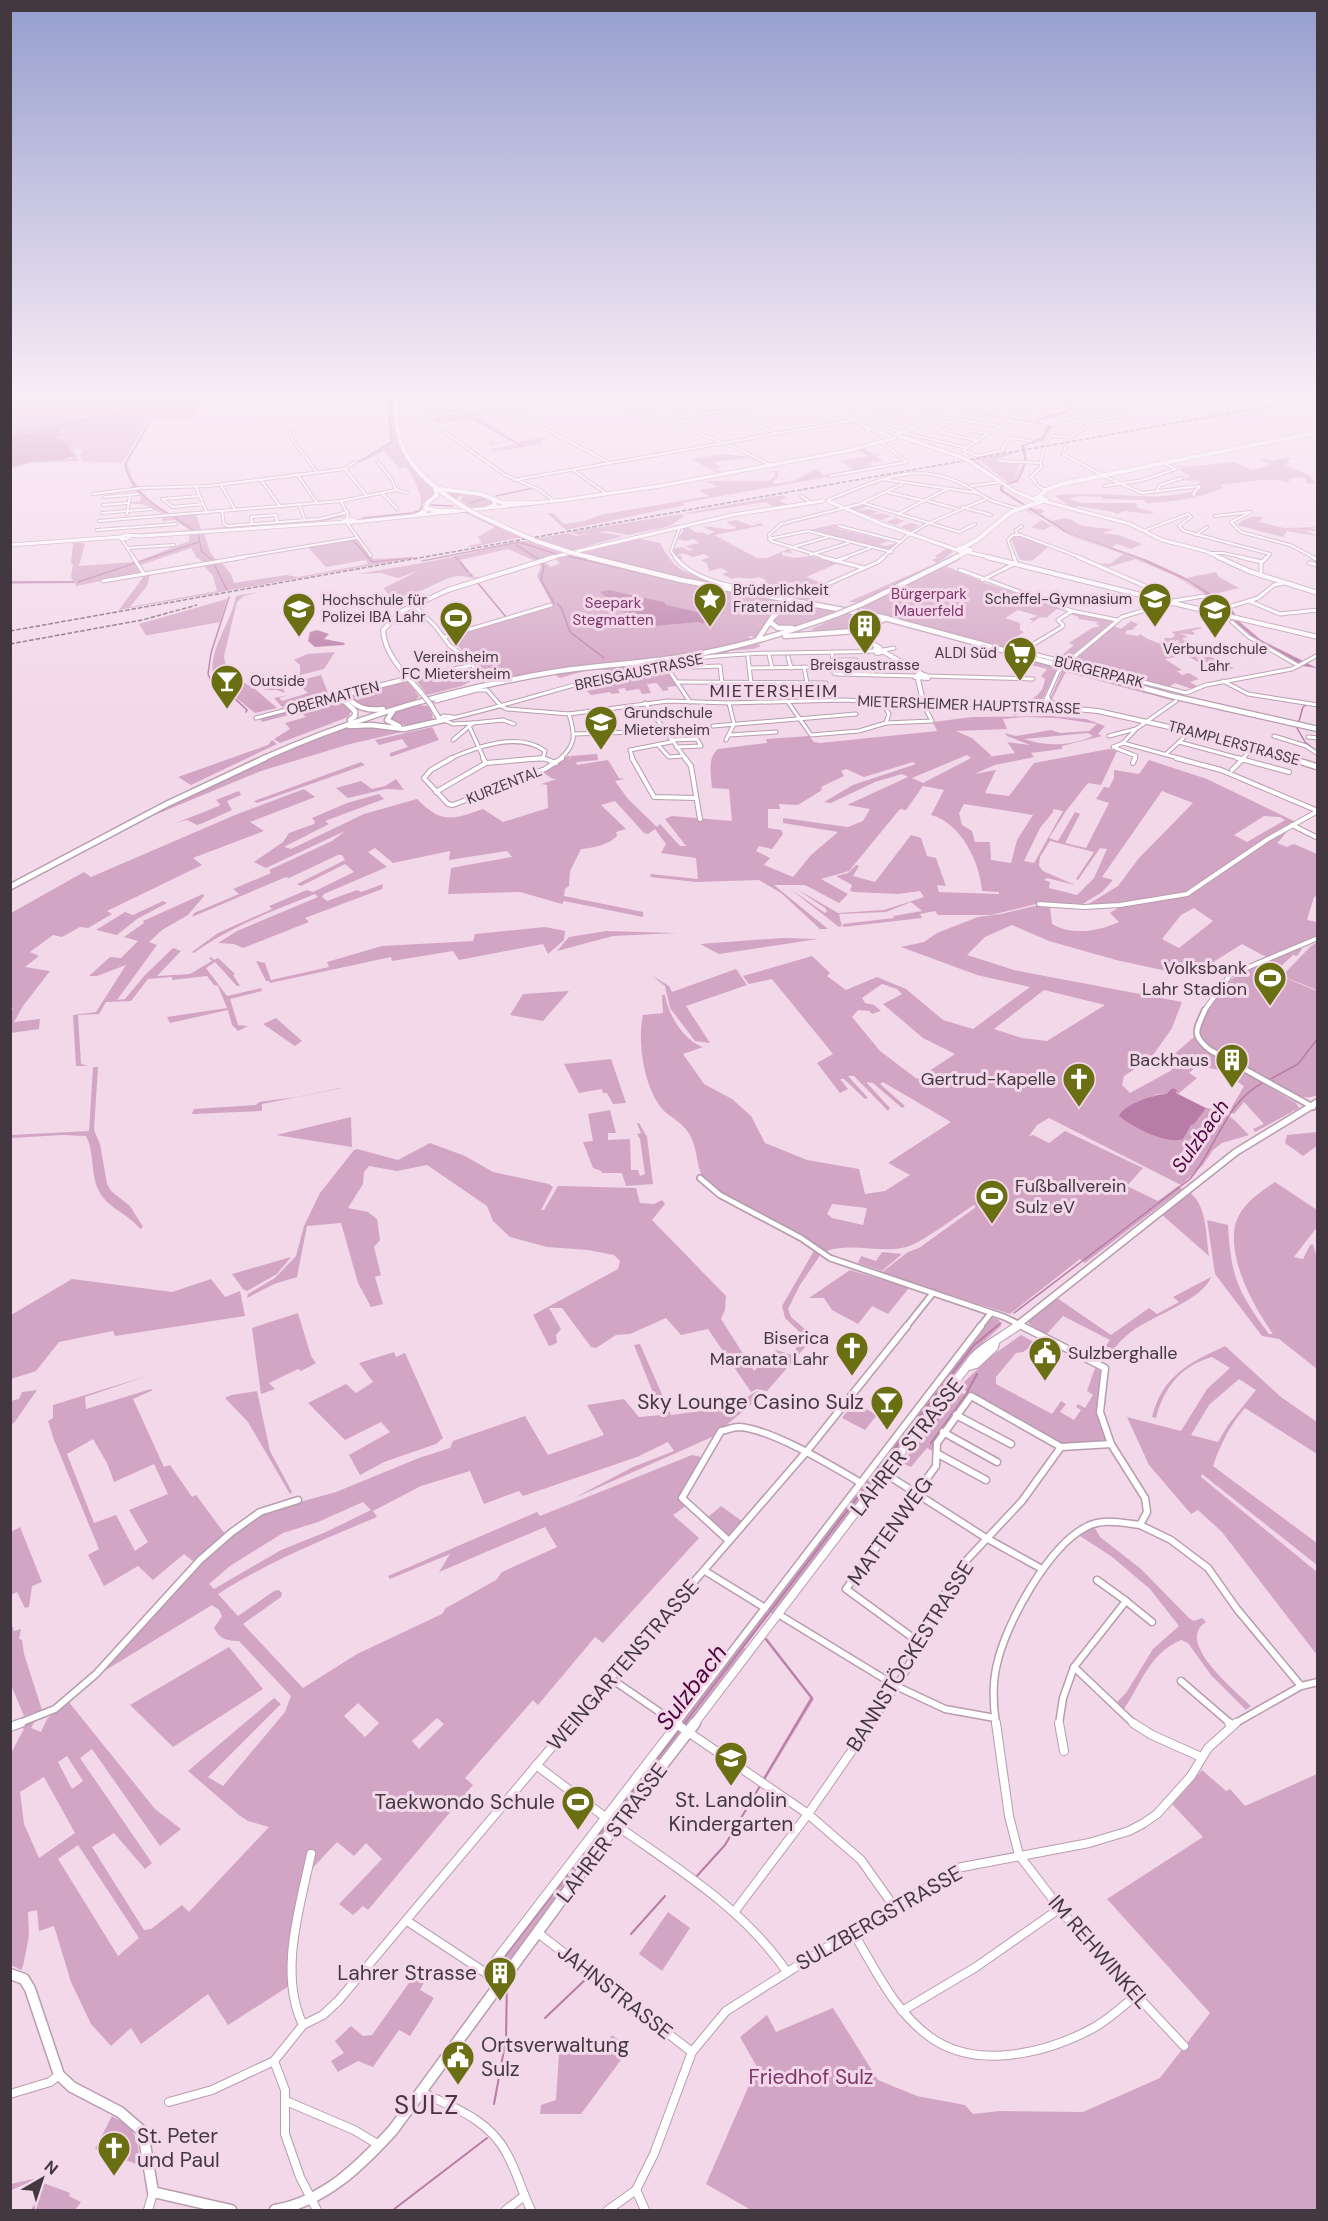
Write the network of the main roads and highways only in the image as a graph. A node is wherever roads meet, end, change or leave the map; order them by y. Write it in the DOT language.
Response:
graph roads {
  1 [pos="430,501"];
  2 [pos="452,502"];
  3 [pos="455,502"];
  4 [pos="493,502"];
  5 [pos="1032,502"];
  6 [pos="496,503"];
  7 [pos="532,503"];
  8 [pos="459,504"];
  9 [pos="487,508"];
  10 [pos="427,511"];
  11 [pos="456,511"];
  12 [pos="417,515"];
  13 [pos="761,594"];
  14 [pos="792,599"];
  15 [pos="817,603"];
  16 [pos="785,606"];
  17 [pos="853,610"];
  18 [pos="887,618"];
  19 [pos="770,622"];
  20 [pos="813,623"];
  21 [pos="882,623"];
  22 [pos="905,623"];
  23 [pos="875,625"];
  24 [pos="821,634"];
  25 [pos="762,639"];
  26 [pos="995,648"];
  27 [pos="1015,658"];
  28 [pos="323,700"];
  29 [pos="345,701"];
  30 [pos="406,705"];
  31 [pos="357,709"];
  32 [pos="442,718"];
  33 [pos="413,727"];
  34 [pos="331,729"];
  35 [pos="1317,729"];
  36 [pos="10,887"];
  1 -- 10 [label="main road"];
  2 -- 8 [label="main road"];
  3 -- 8 [label="main road"];
  4 -- 6 [label="main road"];
  5 -- 20 [label="main road, bridge"];
  6 -- 7 [label="main road"];
  6 -- 9 [label="main road"];
  8 -- 13 [label="main road, bridge"];
  10 -- 11 [label="main road"];
  10 -- 12 [label="main road"];
  13 -- 14 [label="main road"];
  13 -- 16 [label="main road"];
  14 -- 15 [label="main road"];
  14 -- 16 [label="main road"];
  15 -- 16 [label="main road"];
  15 -- 17 [label="main road"];
  16 -- 19 [label="main road"];
  17 -- 18 [label="main road"];
  17 -- 23 [label="main road"];
  18 -- 21 [label="main road"];
  18 -- 22 [label="main road"];
  18 -- 23 [label="main road"];
  19 -- 20 [label="main road"];
  19 -- 25 [label="main road"];
  20 -- 24 [label="main road"];
  20 -- 25 [label="main road"];
  21 -- 22 [label="main road"];
  21 -- 23 [label="main road"];
  22 -- 26 [label="main road"];
  23 -- 24 [label="main road"];
  24 -- 25 [label="main road"];
  25 -- 30 [label="main road"];
  26 -- 27 [label="main road"];
  26 -- 35 [label="main road"];
  28 -- 29 [label="main road"];
  29 -- 31 [label="main road"];
  29 -- 31 [label="main road"];
  30 -- 31 [label="main road"];
  30 -- 33 [label="main road"];
  30 -- 34 [label="main road"];
  31 -- 34 [label="main road"];
  32 -- 33 [label="main road"];
  33 -- 34 [label="main road"];
  34 -- 36 [label="main road"];
}
